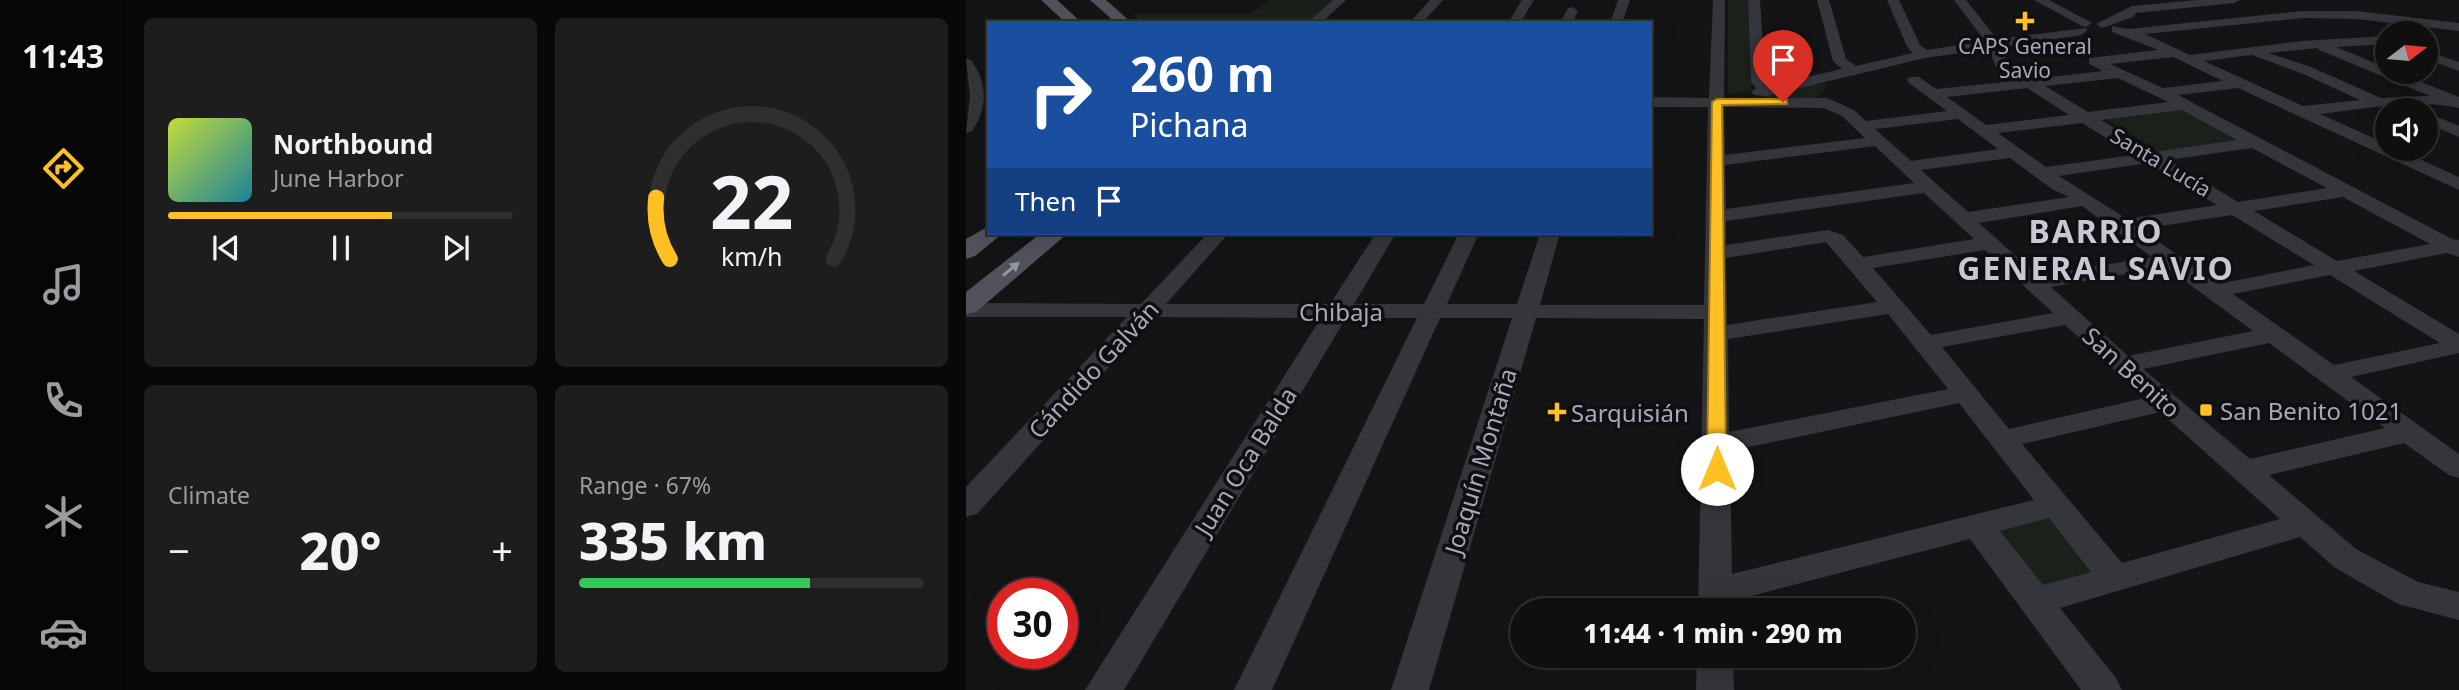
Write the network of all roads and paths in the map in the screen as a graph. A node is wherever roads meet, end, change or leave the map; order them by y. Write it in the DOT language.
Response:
graph roads {
  1 [pos="1048,0"];
  2 [pos="1097,0"];
  3 [pos="1340,0"];
  4 [pos="1437,0"];
  5 [pos="1528,0"];
  6 [pos="1624,0"];
  7 [pos="1719,0"];
  8 [pos="1754,0"];
  9 [pos="1823,0"];
  10 [pos="1893,0"];
  11 [pos="1960,0"];
  12 [pos="2040,0"];
  13 [pos="2234,0"];
  14 [pos="2278,5"];
  15 [pos="2441,11"];
  16 [pos="2305,15"];
  17 [pos="1073,21"];
  18 [pos="1123,21"];
  19 [pos="1315,21"];
  20 [pos="1417,21"];
  21 [pos="1515,21"];
  22 [pos="1617,21"];
  23 [pos="2420,21"];
  24 [pos="2438,24"];
  25 [pos="2084,27"];
  26 [pos="2459,27"];
  27 [pos="2118,31"];
  28 [pos="2459,38"];
  29 [pos="2438,39"];
  30 [pos="2375,40"];
  31 [pos="2375,42"];
  32 [pos="1992,43"];
  33 [pos="2317,44"];
  34 [pos="2174,52"];
  35 [pos="2248,52"];
  36 [pos="1925,54"];
  37 [pos="2190,59"];
  38 [pos="2438,59"];
  39 [pos="987,65"];
  40 [pos="2457,66"];
  41 [pos="967,67"];
  42 [pos="1853,70"];
  43 [pos="2119,74"];
  44 [pos="1826,77"];
  45 [pos="1914,80"];
  46 [pos="2028,83"];
  47 [pos="2240,83"];
  48 [pos="1767,91"];
  49 [pos="2162,93"];
  50 [pos="1934,94"];
  51 [pos="2375,98"];
  52 [pos="972,100"];
  53 [pos="1652,102"];
  54 [pos="2438,102"];
  55 [pos="2457,102"];
  56 [pos="1827,103"];
  57 [pos="2375,103"];
  58 [pos="2186,105"];
  59 [pos="1724,107"];
  60 [pos="1798,108"];
  61 [pos="2302,111"];
  62 [pos="1961,114"];
  63 [pos="2086,117"];
  64 [pos="2438,122"];
  65 [pos="966,128"];
  66 [pos="1983,130"];
  67 [pos="2459,132"];
  68 [pos="1870,133"];
  69 [pos="2257,142"];
  70 [pos="2014,152"];
  71 [pos="2153,158"];
  72 [pos="1717,161"];
  73 [pos="1907,167"];
  74 [pos="2043,173"];
  75 [pos="2459,184"];
  76 [pos="1928,187"];
  77 [pos="2344,191"];
  78 [pos="2086,200"];
  79 [pos="2236,207"];
  80 [pos="1718,216"];
  81 [pos="1964,219"];
  82 [pos="2123,226"];
  83 [pos="988,235"];
  84 [pos="1054,235"];
  85 [pos="1217,235"];
  86 [pos="1385,235"];
  87 [pos="1468,235"];
  88 [pos="1549,235"];
  89 [pos="1991,243"];
  90 [pos="2456,247"];
  91 [pos="966,251"];
  92 [pos="1717,253"];
  93 [pos="2169,260"];
  94 [pos="1858,264"];
  95 [pos="2334,268"];
  96 [pos="2034,283"];
  97 [pos="2214,291"];
  98 [pos="1894,306"];
  99 [pos="966,308"];
  100 [pos="1147,310"];
  101 [pos="1338,311"];
  102 [pos="1433,311"];
  103 [pos="1526,311"];
  104 [pos="2070,317"];
  105 [pos="1716,323"];
  106 [pos="2272,335"];
  107 [pos="1924,343"];
  108 [pos="2459,345"];
  109 [pos="2123,365"];
  110 [pos="2329,374"];
  111 [pos="1965,394"];
  112 [pos="2166,402"];
  113 [pos="2410,432"];
  114 [pos="2001,440"];
  115 [pos="1717,444"];
  116 [pos="2459,468"];
  117 [pos="2242,471"];
  118 [pos="966,506"];
  119 [pos="2054,506"];
  120 [pos="2303,524"];
  121 [pos="1978,526"];
  122 [pos="2116,580"];
  123 [pos="1715,598"];
  124 [pos="1729,598"];
  125 [pos="2036,601"];
  126 [pos="2451,610"];
  127 [pos="1715,668"];
  128 [pos="1104,690"];
  129 [pos="1253,690"];
  130 [pos="1410,690"];
  131 [pos="1715,690"];
  132 [pos="2103,690"];
  1 -- 17 [label="main road"];
  2 -- 18 [label="main road"];
  3 -- 19 [label="street"];
  4 -- 20 [label="street"];
  5 -- 21 [label="street"];
  6 -- 22 [label="street"];
  7 -- 59 [label="street"];
  8 -- 48 [label="street"];
  9 -- 42 [label="street"];
  10 -- 36 [label="street"];
  11 -- 32 [label="street, Santa Lucía"];
  12 -- 25 [label="street"];
  13 -- 27 [label="street"];
  14 -- 16 [label="street"];
  15 -- 23 [label="street"];
  16 -- 23 [label="street"];
  16 -- 27 [label="street"];
  16 -- 30 [label="street"];
  24 -- 26 [label="street"];
  25 -- 27 [label="street"];
  25 -- 32 [label="street"];
  27 -- 34 [label="street"];
  28 -- 29 [label="street"];
  31 -- 33 [label="street"];
  32 -- 36 [label="street"];
  32 -- 46 [label="street, Santa Lucía"];
  33 -- 35 [label="street"];
  33 -- 55 [label="street"];
  34 -- 37 [label="street"];
  34 -- 43 [label="street"];
  35 -- 37 [label="street"];
  35 -- 51 [label="street"];
  36 -- 42 [label="street"];
  37 -- 47 [label="street"];
  38 -- 40 [label="street"];
  39 -- 41 [label="street"];
  41 -- 52 [label="street"];
  42 -- 44 [label="street"];
  43 -- 46 [label="street"];
  43 -- 49 [label="street"];
  44 -- 48 [label="street"];
  44 -- 56 [label="street"];
  45 -- 50 [label="street"];
  46 -- 50 [label="street"];
  46 -- 63 [label="street, Santa Lucía"];
  47 -- 49 [label="street"];
  47 -- 61 [label="street"];
  48 -- 59 [label="street"];
  49 -- 58 [label="street"];
  50 -- 62 [label="street"];
  52 -- 65 [label="street"];
  53 -- 59 [label="street"];
  54 -- 55 [label="street"];
  56 -- 59 [label="street"];
  56 -- 68 [label="street, San Benito"];
  57 -- 61 [label="street"];
  58 -- 63 [label="street"];
  58 -- 69 [label="street"];
  59 -- 60 [label="street"];
  59 -- 72 [label="street"];
  61 -- 75 [label="street"];
  62 -- 66 [label="street"];
  62 -- 68 [label="street"];
  63 -- 66 [label="street"];
  63 -- 71 [label="street, Santa Lucía"];
  64 -- 67 [label="street"];
  66 -- 70 [label="street"];
  68 -- 72 [label="street"];
  68 -- 73 [label="street, San Benito"];
  69 -- 71 [label="street"];
  69 -- 77 [label="street"];
  70 -- 73 [label="street"];
  70 -- 74 [label="street"];
  71 -- 74 [label="street"];
  71 -- 79 [label="street, Santa Lucía"];
  72 -- 80 [label="street"];
  73 -- 76 [label="street, San Benito"];
  74 -- 78 [label="street"];
  76 -- 80 [label="street"];
  76 -- 81 [label="street, San Benito"];
  77 -- 79 [label="street"];
  77 -- 90 [label="street"];
  78 -- 81 [label="street"];
  78 -- 82 [label="street"];
  79 -- 82 [label="street"];
  79 -- 95 [label="street, Santa Lucía"];
  80 -- 92 [label="street"];
  81 -- 89 [label="street, San Benito"];
  82 -- 93 [label="street"];
  83 -- 91 [label="main road"];
  99 -- 84 [label="main road, one-way"];
  85 -- 100 [label="street, Cándido Galván"];
  86 -- 101 [label="street, Juan Oca Balda"];
  87 -- 102 [label="street"];
  88 -- 103 [label="street, Joaquín Montaña"];
  89 -- 94 [label="street"];
  89 -- 96 [label="street, San Benito"];
  90 -- 95 [label="street"];
  92 -- 94 [label="street"];
  92 -- 105 [label="street"];
  93 -- 96 [label="street"];
  93 -- 97 [label="street"];
  94 -- 98 [label="street"];
  95 -- 97 [label="street"];
  95 -- 108 [label="street, Santa Lucía"];
  96 -- 104 [label="street, San Benito"];
  97 -- 106 [label="street"];
  98 -- 105 [label="street, Chibaja"];
  98 -- 107 [label="street"];
  99 -- 100 [label="street, Chibaja"];
  100 -- 101 [label="street, Chibaja"];
  100 -- 118 [label="street, Cándido Galván"];
  101 -- 102 [label="street, Chibaja"];
  101 -- 128 [label="street, Juan Oca Balda"];
  102 -- 103 [label="street, Chibaja"];
  102 -- 129 [label="street"];
  103 -- 105 [label="street, Chibaja"];
  103 -- 130 [label="street, Joaquín Montaña"];
  104 -- 107 [label="street"];
  104 -- 109 [label="street, San Benito"];
  105 -- 115 [label="street"];
  106 -- 109 [label="street"];
  106 -- 110 [label="street"];
  107 -- 111 [label="street"];
  108 -- 110 [label="street"];
  109 -- 112 [label="street, San Benito"];
  110 -- 113 [label="street"];
  111 -- 114 [label="street"];
  111 -- 115 [label="street"];
  112 -- 114 [label="street"];
  112 -- 117 [label="street, San Benito"];
  113 -- 116 [label="street"];
  113 -- 117 [label="street"];
  114 -- 119 [label="street"];
  115 -- 123 [label="street"];
  117 -- 120 [label="street, San Benito"];
  119 -- 121 [label="street"];
  119 -- 122 [label="street"];
  120 -- 122 [label="street"];
  120 -- 126 [label="street, San Benito"];
  121 -- 124 [label="street"];
  121 -- 125 [label="street"];
  122 -- 125 [label="street"];
  125 -- 132 [label="street"];
  127 -- 131 [label="street"];
}
